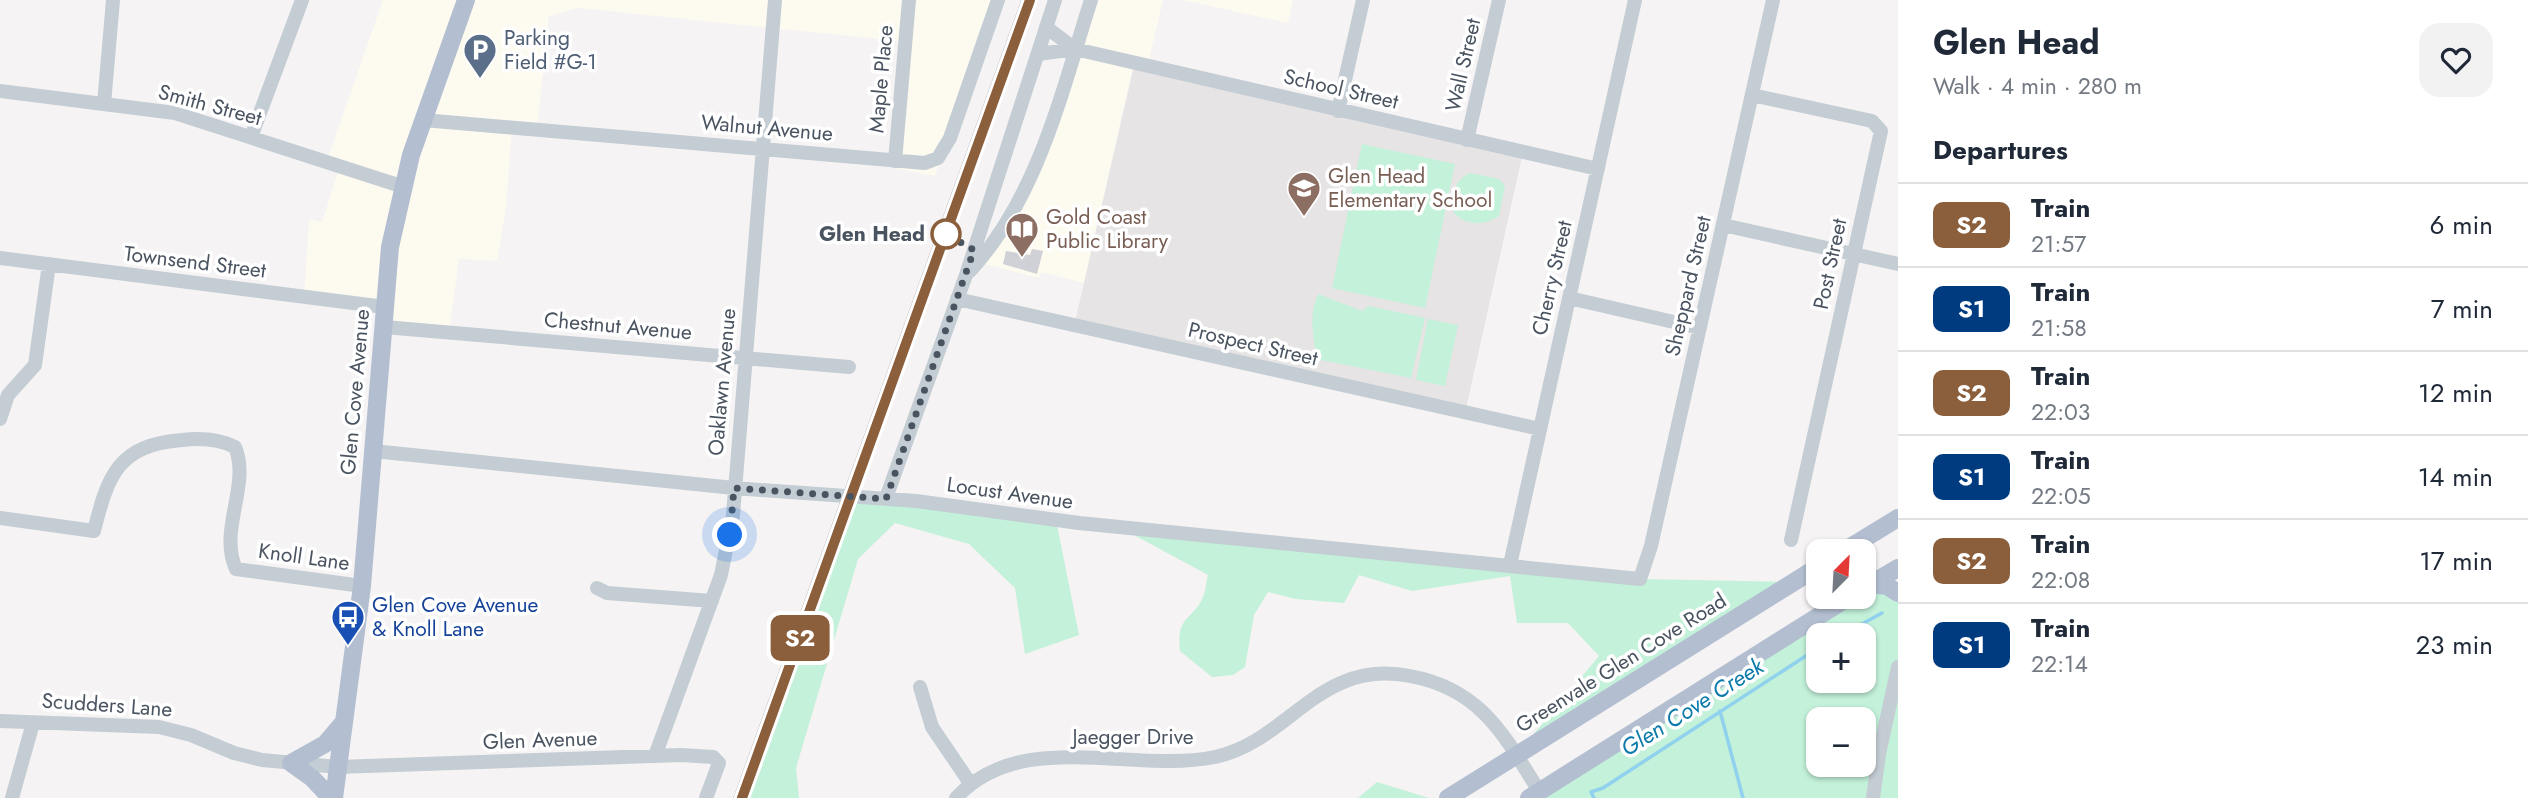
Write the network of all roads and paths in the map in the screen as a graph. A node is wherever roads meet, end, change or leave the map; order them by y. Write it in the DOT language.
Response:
graph roads {
  1 [pos="113,0"];
  2 [pos="302,0"];
  3 [pos="466,0"];
  4 [pos="775,0"];
  5 [pos="909,0"];
  6 [pos="998,0"];
  7 [pos="1055,0"];
  8 [pos="1091,0"];
  9 [pos="1363,0"];
  10 [pos="1499,0"];
  11 [pos="1635,0"];
  12 [pos="1773,0"];
  13 [pos="1046,27"];
  14 [pos="1075,49"];
  15 [pos="1038,54"];
  16 [pos="0,91"];
  17 [pos="1752,95"];
  18 [pos="104,104"];
  19 [pos="1338,111"];
  20 [pos="423,120"];
  21 [pos="251,137"];
  22 [pos="1467,140"];
  23 [pos="762,148"];
  24 [pos="895,161"];
  25 [pos="1598,169"];
  26 [pos="404,187"];
  27 [pos="1723,225"];
  28 [pos="1853,254"];
  29 [pos="0,258"];
  30 [pos="49,264"];
  31 [pos="1898,264"];
  32 [pos="966,275"];
  33 [pos="1569,298"];
  34 [pos="957,299"];
  35 [pos="384,307"];
  36 [pos="384,327"];
  37 [pos="1700,328"];
  38 [pos="745,358"];
  39 [pos="849,367"];
  40 [pos="0,419"];
  41 [pos="1540,429"];
  42 [pos="373,451"];
  43 [pos="734,488"];
  44 [pos="886,499"];
  45 [pos="0,518"];
  46 [pos="1898,518"];
  47 [pos="1864,539"];
  48 [pos="1791,540"];
  49 [pos="1510,565"];
  50 [pos="1898,568"];
  51 [pos="1806,574"];
  52 [pos="1640,579"];
  53 [pos="1876,581"];
  54 [pos="362,586"];
  55 [pos="1876,586"];
  56 [pos="597,588"];
  57 [pos="1898,593"];
  58 [pos="712,601"];
  59 [pos="1830,609"];
  60 [pos="1898,667"];
  61 [pos="919,687"];
  62 [pos="0,721"];
  63 [pos="33,723"];
  64 [pos="343,723"];
  65 [pos="1516,755"];
  66 [pos="655,756"];
  67 [pos="291,763"];
  68 [pos="338,767"];
  69 [pos="970,783"];
  70 [pos="709,791"];
  71 [pos="1534,795"];
  72 [pos="12,798"];
  73 [pos="333,798"];
  74 [pos="956,798"];
  75 [pos="1448,798"];
  76 [pos="1873,798"];
  1 -- 18 [label="street"];
  2 -- 21 [label="street"];
  3 -- 20 [label="main road, Glen Cove Avenue"];
  4 -- 23 [label="street, Oaklawn Avenue"];
  5 -- 24 [label="street, Maple Place"];
  6 -- 24 [label="street, Walnut Avenue"];
  7 -- 13 [label="street"];
  8 -- 14 [label="street"];
  9 -- 19 [label="street"];
  10 -- 22 [label="street, Wall Street"];
  11 -- 25 [label="street, Cherry Street"];
  12 -- 17 [label="street, Sheppard Street"];
  13 -- 14 [label="street, School Street"];
  13 -- 15 [label="street"];
  14 -- 15 [label="street, School Street"];
  14 -- 19 [label="street, School Street"];
  14 -- 32 [label="street"];
  15 -- 32 [label="street"];
  16 -- 18 [label="street, Smith Street"];
  17 -- 27 [label="street, Sheppard Street"];
  17 -- 28 [label="street, Post Street"];
  18 -- 21 [label="street, Smith Street"];
  19 -- 22 [label="street, School Street"];
  20 -- 23 [label="street, Walnut Avenue"];
  20 -- 26 [label="main road, Glen Cove Avenue"];
  21 -- 26 [label="street, Smith Street"];
  22 -- 25 [label="street, School Street"];
  23 -- 24 [label="street, Walnut Avenue"];
  23 -- 38 [label="street, Oaklawn Avenue"];
  25 -- 33 [label="street, Cherry Street"];
  26 -- 35 [label="main road, Glen Cove Avenue"];
  27 -- 28 [label="street"];
  27 -- 37 [label="street, Sheppard Street"];
  28 -- 31 [label="street"];
  28 -- 48 [label="street, Post Street"];
  29 -- 30 [label="street, Townsend Street"];
  30 -- 35 [label="street, Townsend Street"];
  30 -- 40 [label="street"];
  32 -- 34 [label="street"];
  33 -- 37 [label="street"];
  33 -- 41 [label="street, Cherry Street"];
  34 -- 41 [label="street, Prospect Street"];
  34 -- 44 [label="street"];
  35 -- 36 [label="main road, Glen Cove Avenue"];
  36 -- 38 [label="street, Chestnut Avenue"];
  36 -- 42 [label="main road, Glen Cove Avenue"];
  37 -- 52 [label="street, Sheppard Street"];
  38 -- 39 [label="street, Chestnut Avenue"];
  38 -- 43 [label="street, Oaklawn Avenue"];
  41 -- 49 [label="street, Cherry Street"];
  42 -- 43 [label="street, Locust Avenue"];
  42 -- 54 [label="main road, Glen Cove Avenue"];
  43 -- 44 [label="street, Locust Avenue"];
  43 -- 58 [label="street, Oaklawn Avenue"];
  44 -- 49 [label="street, Locust Avenue"];
  45 -- 54 [label="street, Knoll Lane"];
  46 -- 47 [label="main road"];
  49 -- 52 [label="street, Locust Avenue"];
  50 -- 53 [label="main road"];
  51 -- 65 [label="main road, Greenvale Glen Cove Road"];
  54 -- 64 [label="main road, Glen Cove Avenue"];
  55 -- 57 [label="main road"];
  56 -- 58 [label="street"];
  58 -- 66 [label="street, Oaklawn Avenue"];
  59 -- 71 [label="main road"];
  60 -- 76 [label="street"];
  61 -- 69 [label="street"];
  62 -- 63 [label="street, Scudders Lane"];
  63 -- 67 [label="street, Scudders Lane"];
  63 -- 72 [label="street"];
  64 -- 67 [label="main road"];
  64 -- 68 [label="main road, Glen Cove Avenue"];
  65 -- 69 [label="street, Jaegger Drive"];
  65 -- 71 [label="street, Jaegger Drive"];
  65 -- 75 [label="main road, Greenvale Glen Cove Road"];
  66 -- 68 [label="street, Glen Avenue"];
  66 -- 70 [label="street, Glen Avenue"];
  67 -- 68 [label="street, Scudders Lane"];
  67 -- 73 [label="main road, Scudders Lane"];
  68 -- 73 [label="main road, Glen Cove Avenue"];
  69 -- 74 [label="street, Jaegger Drive"];
}
